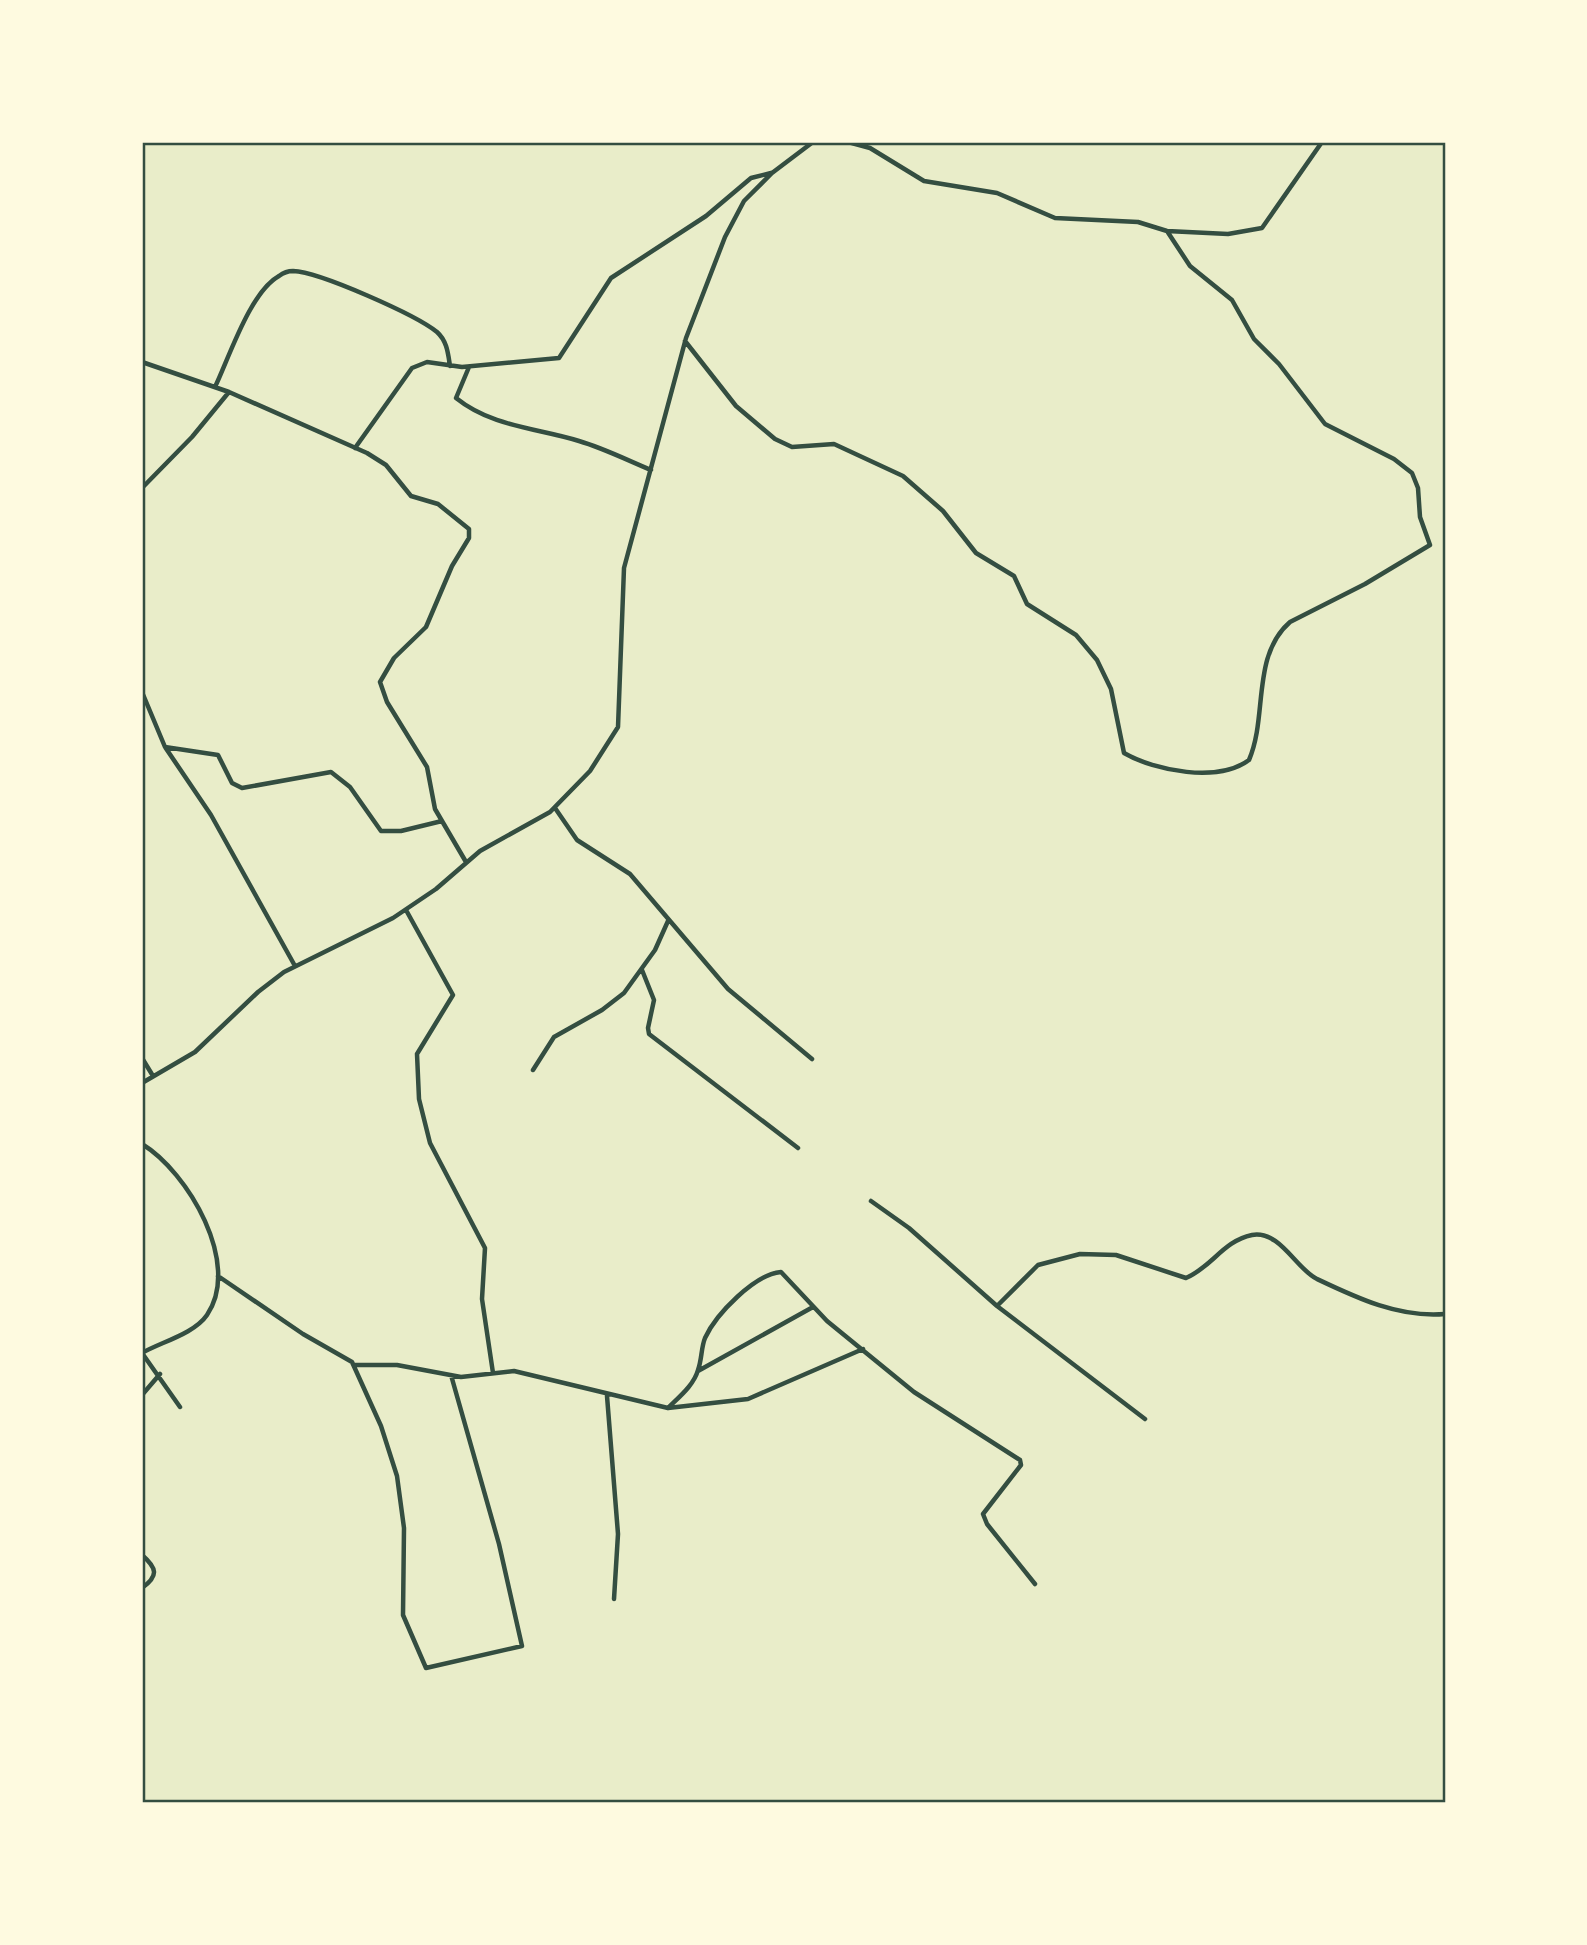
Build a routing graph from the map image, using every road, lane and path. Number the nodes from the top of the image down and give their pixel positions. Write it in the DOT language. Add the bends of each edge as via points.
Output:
graph roads {
  1 [pos="813,142"];
  2 [pos="848,142"];
  3 [pos="1322,142"];
  4 [pos="772,173"];
  5 [pos="1167,231"];
  6 [pos="685,341"];
  7 [pos="142,362"];
  8 [pos="450,366"];
  9 [pos="469,367"];
  10 [pos="215,387"];
  11 [pos="229,392"];
  12 [pos="355,448"];
  13 [pos="650,470"];
  14 [pos="142,488"];
  15 [pos="142,692"];
  16 [pos="165,747"];
  17 [pos="555,808"];
  18 [pos="442,821"];
  19 [pos="466,862"];
  20 [pos="406,910"];
  21 [pos="668,921"];
  22 [pos="295,966"];
  23 [pos="642,970"];
  24 [pos="142,1058"];
  25 [pos="812,1059"];
  26 [pos="533,1070"];
  27 [pos="153,1076"];
  28 [pos="142,1083"];
  29 [pos="142,1144"];
  30 [pos="798,1148"];
  31 [pos="871,1202"];
  32 [pos="218,1276"];
  33 [pos="997,1306"];
  34 [pos="813,1307"];
  35 [pos="1445,1314"];
  36 [pos="863,1349"];
  37 [pos="142,1353"];
  38 [pos="354,1365"];
  39 [pos="698,1371"];
  40 [pos="493,1373"];
  41 [pos="160,1374"];
  42 [pos="451,1375"];
  43 [pos="142,1395"];
  44 [pos="607,1395"];
  45 [pos="180,1407"];
  46 [pos="668,1408"];
  47 [pos="1145,1419"];
  48 [pos="142,1555"];
  49 [pos="1035,1584"];
  50 [pos="142,1588"];
  51 [pos="614,1599"];
  1 -- 4 [label="street"];
  2 -- 5 [label="street" via="870,148 929,183 997,194 1048,216 1138,222"];
  3 -- 5 [label="street" via="1260,230 1228,234"];
  4 -- 6 [label="street" via="734,218"];
  4 -- 9 [label="street" via="751,177 706,216 611,278 559,358"];
  5 -- 6 [label="street" via="1190,266 1233,300 1253,338 1325,424 1412,473 1430,544 1281,631 1266,663 1254,745 1249,760 1240,765 1176,771 1124,753 1111,689 1097,660 1076,635 1027,604 1014,576 976,553 943,512 903,477 834,444 792,447 775,439 736,406"];
  6 -- 13 [label="street"];
  7 -- 10 [label="street"];
  8 -- 9 [label="street"];
  8 -- 10 [label="street" via="446,343 422,323 346,288 290,270 275,277 263,291"];
  8 -- 12 [label="street" via="427,362 412,368"];
  9 -- 13 [label="street" via="456,398 479,413 506,425 583,442"];
  10 -- 11 [label="street"];
  11 -- 12 [label="street"];
  11 -- 14 [label="street"];
  12 -- 18 [label="street" via="386,465 413,497 446,509 469,531 426,627 394,658 380,682 387,702 427,767"];
  13 -- 17 [label="street" via="624,568 618,727 590,771"];
  15 -- 16 [label="street"];
  16 -- 18 [label="street" via="218,755 232,783 242,788 323,772 337,774 381,831"];
  16 -- 22 [label="street" via="211,815"];
  17 -- 19 [label="street"];
  17 -- 21 [label="street" via="573,836 624,869"];
  18 -- 19 [label="street"];
  19 -- 20 [label="street"];
  20 -- 22 [label="street"];
  20 -- 40 [label="street" via="453,995 416,1054 419,1099 430,1143 486,1252 482,1299"];
  21 -- 23 [label="street"];
  21 -- 25 [label="street" via="728,989"];
  22 -- 27 [label="street" via="258,992 195,1052"];
  23 -- 26 [label="street" via="615,1000 554,1037"];
  23 -- 30 [label="street" via="654,1000 649,1034"];
  24 -- 27 [label="street"];
  27 -- 28 [label="street"];
  29 -- 32 [label="street" via="171,1167 190,1193 208,1232"];
  31 -- 33 [label="street" via="909,1228"];
  32 -- 37 [label="street" via="214,1300 202,1321"];
  32 -- 38 [label="street"];
  33 -- 35 [label="street" via="1030,1270 1045,1262 1102,1253 1185,1278 1231,1242 1254,1234 1269,1238 1315,1278 1359,1299 1399,1311"];
  33 -- 47 [label="street"];
  34 -- 36 [label="street"];
  34 -- 39 [label="street"];
  34 -- 39 [label="street" via="786,1275 769,1275 725,1308 712,1324"];
  36 -- 46 [label="street" via="748,1399"];
  36 -- 49 [label="street" via="928,1402 1020,1460 1021,1465 983,1514"];
  37 -- 41 [label="street"];
  38 -- 42 [label="street" via="404,1366"];
  38 -- 42 [label="street" via="397,1476 404,1528 404,1615 426,1668 522,1646 499,1544"];
  39 -- 46 [label="street"];
  40 -- 42 [label="street"];
  40 -- 44 [label="street" via="523,1372"];
  41 -- 43 [label="street"];
  41 -- 45 [label="street"];
  44 -- 46 [label="street"];
  44 -- 51 [label="street" via="618,1534"];
  48 -- 50 [label="street" via="156,1572"];
}
